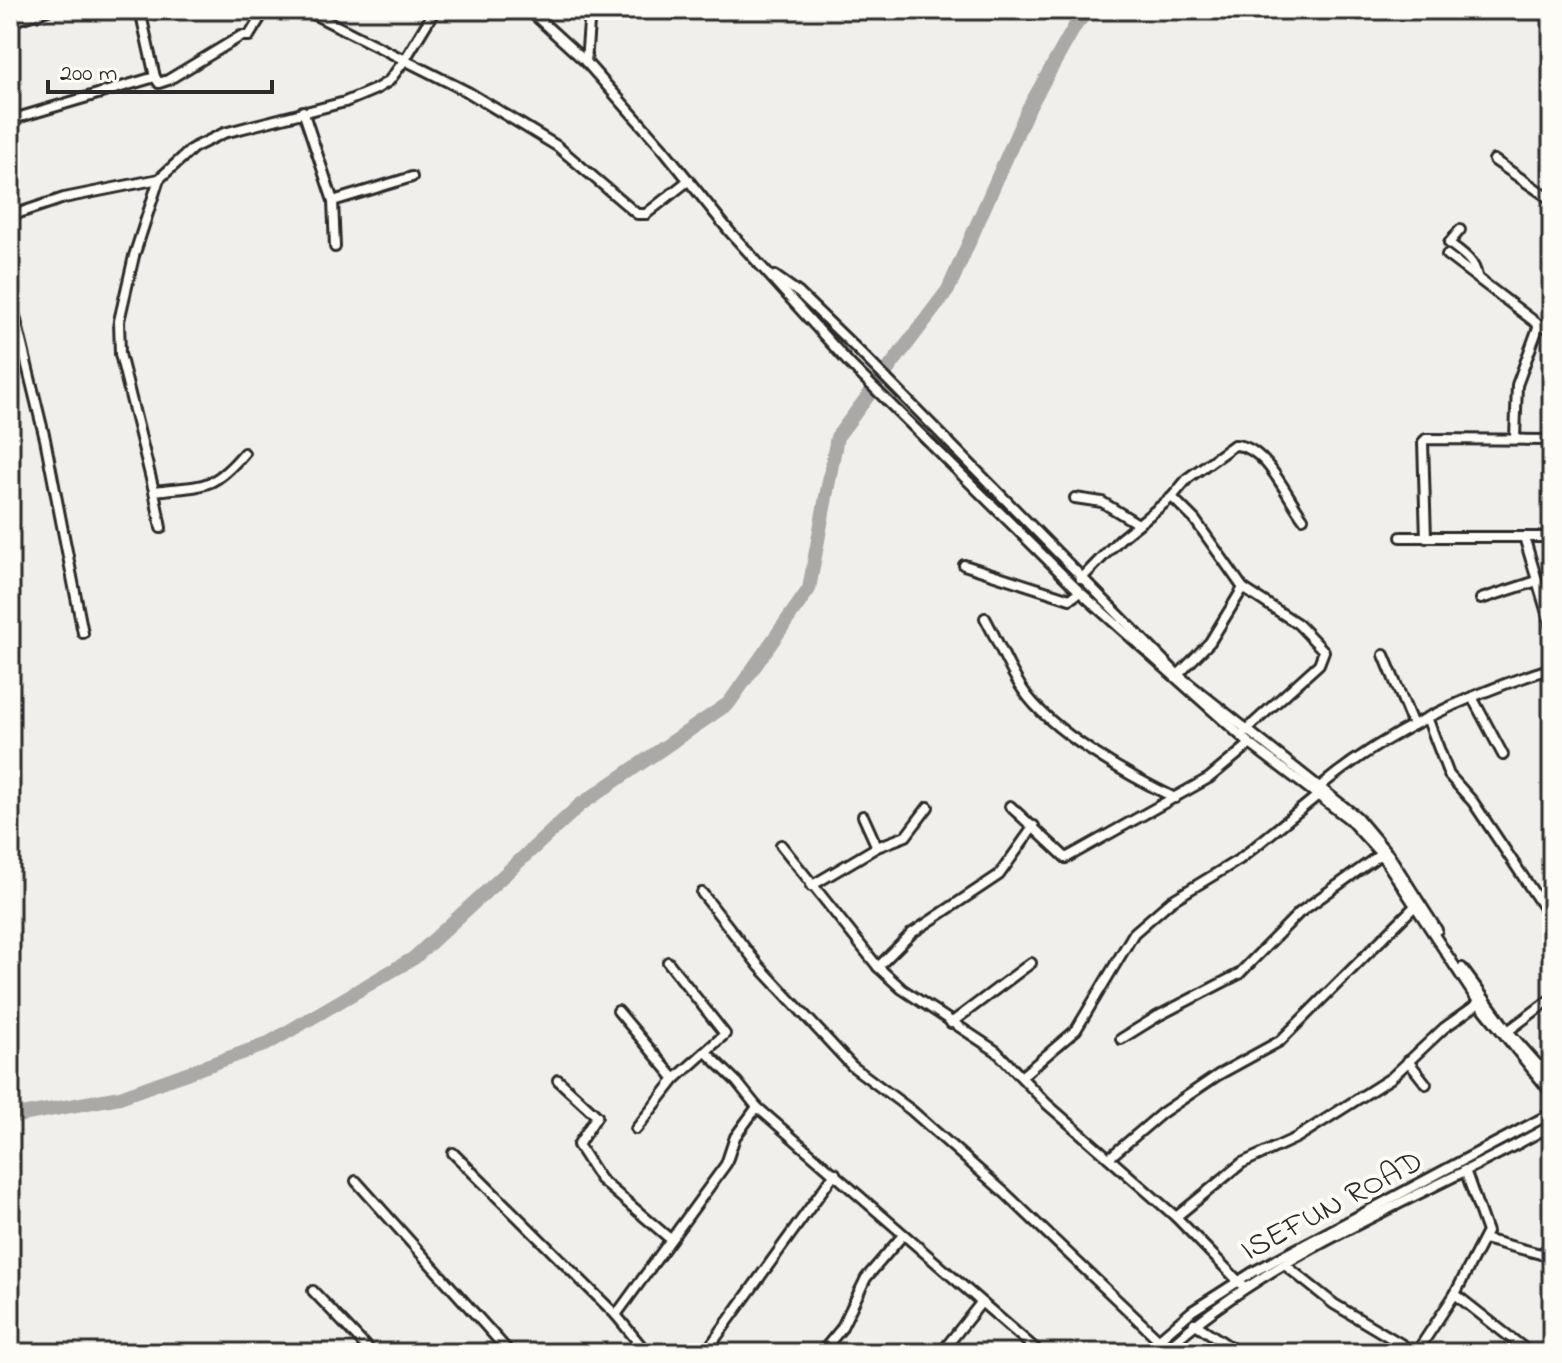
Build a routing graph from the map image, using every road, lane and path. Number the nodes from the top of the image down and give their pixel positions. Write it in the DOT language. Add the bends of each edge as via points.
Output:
graph roads {
  1 [pos="48,10"];
  2 [pos="140,10"];
  3 [pos="265,10"];
  4 [pos="305,10"];
  5 [pos="435,10"];
  6 [pos="529,10"];
  7 [pos="590,10"];
  8 [pos="10,22"];
  9 [pos="404,61"];
  10 [pos="586,62"];
  11 [pos="155,77"];
  12 [pos="303,111"];
  13 [pos="10,120"];
  14 [pos="1494,160"];
  15 [pos="412,177"];
  16 [pos="159,179"];
  17 [pos="689,180"];
  18 [pos="1552,200"];
  19 [pos="333,201"];
  20 [pos="10,216"];
  21 [pos="1460,230"];
  22 [pos="335,247"];
  23 [pos="1447,255"];
  24 [pos="768,271"];
  25 [pos="1477,277"];
  26 [pos="10,296"];
  27 [pos="1539,325"];
  28 [pos="1552,329"];
  29 [pos="1515,438"];
  30 [pos="1552,440"];
  31 [pos="244,453"];
  32 [pos="154,491"];
  33 [pos="1172,497"];
  34 [pos="1075,498"];
  35 [pos="1303,518"];
  36 [pos="1138,524"];
  37 [pos="161,528"];
  38 [pos="1401,537"];
  39 [pos="1552,537"];
  40 [pos="1426,538"];
  41 [pos="1525,540"];
  42 [pos="964,565"];
  43 [pos="1081,579"];
  44 [pos="1537,581"];
  45 [pos="1243,588"];
  46 [pos="1080,592"];
  47 [pos="1481,599"];
  48 [pos="985,618"];
  49 [pos="1552,630"];
  50 [pos="83,633"];
  51 [pos="1384,655"];
  52 [pos="1552,668"];
  53 [pos="1178,675"];
  54 [pos="1472,697"];
  55 [pos="1428,720"];
  56 [pos="1413,725"];
  57 [pos="1245,731"];
  58 [pos="1250,744"];
  59 [pos="1503,755"];
  60 [pos="1317,792"];
  61 [pos="1175,798"];
  62 [pos="1010,806"];
  63 [pos="928,807"];
  64 [pos="863,816"];
  65 [pos="1034,826"];
  66 [pos="781,845"];
  67 [pos="877,847"];
  68 [pos="1381,854"];
  69 [pos="811,886"];
  70 [pos="702,893"];
  71 [pos="1415,906"];
  72 [pos="1552,920"];
  73 [pos="668,962"];
  74 [pos="1031,963"];
  75 [pos="878,967"];
  76 [pos="1552,998"];
  77 [pos="1479,1003"];
  78 [pos="618,1011"];
  79 [pos="951,1023"];
  80 [pos="1508,1031"];
  81 [pos="1121,1039"];
  82 [pos="706,1052"];
  83 [pos="1408,1061"];
  84 [pos="1552,1061"];
  85 [pos="1537,1067"];
  86 [pos="1022,1076"];
  87 [pos="675,1079"];
  88 [pos="558,1080"];
  89 [pos="1552,1081"];
  90 [pos="1426,1084"];
  91 [pos="1552,1094"];
  92 [pos="757,1107"];
  93 [pos="1552,1113"];
  94 [pos="1552,1125"];
  95 [pos="636,1129"];
  96 [pos="453,1153"];
  97 [pos="1109,1158"];
  98 [pos="1465,1170"];
  99 [pos="835,1173"];
  100 [pos="356,1181"];
  101 [pos="1176,1217"];
  102 [pos="903,1235"];
  103 [pos="669,1238"];
  104 [pos="1484,1239"];
  105 [pos="1552,1245"];
  106 [pos="1541,1254"];
  107 [pos="1552,1257"];
  108 [pos="1285,1265"];
  109 [pos="1242,1284"];
  110 [pos="313,1291"];
  111 [pos="1455,1294"];
  112 [pos="980,1304"];
  113 [pos="616,1315"];
  114 [pos="1194,1323"];
  115 [pos="1158,1339"];
  116 [pos="372,1353"];
  117 [pos="510,1353"];
  118 [pos="647,1353"];
  119 [pos="705,1353"];
  120 [pos="821,1353"];
  121 [pos="941,1353"];
  122 [pos="1040,1353"];
  123 [pos="1143,1353"];
  124 [pos="1162,1353"];
  125 [pos="1239,1353"];
  126 [pos="1530,1353"];
  1 -- 8 [label="street"];
  2 -- 11 [label="street"];
  3 -- 11 [label="street" via="249,36 168,80 159,83"];
  4 -- 9 [label="street"];
  5 -- 9 [label="street"];
  6 -- 10 [label="street"];
  7 -- 10 [label="street"];
  9 -- 12 [label="street" via="376,89"];
  9 -- 17 [label="street" via="557,146 637,214 646,214"];
  10 -- 17 [label="street"];
  11 -- 13 [label="street"];
  12 -- 16 [label="street" via="224,133 193,148"];
  12 -- 19 [label="street"];
  14 -- 18 [label="street"];
  15 -- 19 [label="street"];
  16 -- 20 [label="street" via="64,198"];
  16 -- 32 [label="street" via="119,321 120,354"];
  17 -- 24 [label="street"];
  19 -- 22 [label="street"];
  21 -- 25 [label="street" via="1449,243 1475,266"];
  23 -- 25 [label="street"];
  24 -- 43 [label="street" via="799,293 861,353"];
  24 -- 46 [label="street" via="849,363"];
  25 -- 27 [label="street"];
  26 -- 50 [label="street"];
  27 -- 28 [label="street"];
  27 -- 29 [label="street" via="1517,385"];
  29 -- 30 [label="street"];
  29 -- 40 [label="street" via="1423,442"];
  31 -- 32 [label="street" via="222,479"];
  32 -- 37 [label="street"];
  33 -- 35 [label="street" via="1188,478 1240,445 1263,460"];
  33 -- 36 [label="street"];
  33 -- 45 [label="street"];
  34 -- 36 [label="street" via="1102,502"];
  36 -- 43 [label="street"];
  38 -- 40 [label="street"];
  39 -- 41 [label="street"];
  40 -- 41 [label="street"];
  41 -- 44 [label="street"];
  42 -- 46 [label="street" via="1070,599"];
  43 -- 53 [label="street"];
  44 -- 47 [label="street"];
  44 -- 49 [label="street"];
  45 -- 53 [label="street" via="1210,642"];
  45 -- 57 [label="street" via="1298,624 1324,651 1319,664"];
  46 -- 58 [label="street"];
  48 -- 61 [label="street" via="1024,691 1052,720 1129,776"];
  51 -- 56 [label="street"];
  52 -- 54 [label="street"];
  53 -- 57 [label="street"];
  54 -- 55 [label="street"];
  54 -- 59 [label="street"];
  55 -- 56 [label="street"];
  55 -- 72 [label="street" via="1449,775"];
  56 -- 60 [label="street" via="1346,765"];
  57 -- 60 [label="street"];
  58 -- 60 [label="street"];
  58 -- 61 [label="street"];
  60 -- 68 [label="street"];
  60 -- 80 [label="street" via="1357,817 1389,855"];
  60 -- 86 [label="street" via="1240,859 1171,901 1134,933 1076,1030"];
  61 -- 65 [label="street" via="1066,858"];
  62 -- 65 [label="street"];
  63 -- 67 [label="street" via="906,836"];
  64 -- 67 [label="street"];
  65 -- 75 [label="street" via="999,875 912,933"];
  66 -- 69 [label="street"];
  67 -- 69 [label="street"];
  68 -- 71 [label="street"];
  68 -- 81 [label="street" via="1299,913 1239,974"];
  69 -- 75 [label="street"];
  70 -- 115 [label="street" via="759,966 852,1066 1006,1194"];
  71 -- 77 [label="street"];
  71 -- 97 [label="street" via="1280,1041 1162,1113"];
  73 -- 82 [label="street" via="725,1034"];
  74 -- 79 [label="street"];
  75 -- 79 [label="street"];
  76 -- 80 [label="street"];
  77 -- 83 [label="street"];
  77 -- 91 [label="street"];
  78 -- 87 [label="street"];
  79 -- 86 [label="street" via="996,1051"];
  80 -- 85 [label="street"];
  82 -- 87 [label="street"];
  82 -- 92 [label="street"];
  83 -- 90 [label="street"];
  83 -- 101 [label="street" via="1391,1078 1296,1138 1242,1163"];
  84 -- 85 [label="street"];
  85 -- 89 [label="street"];
  86 -- 97 [label="street"];
  87 -- 95 [label="street"];
  88 -- 103 [label="street" via="597,1116 578,1145 600,1179"];
  92 -- 99 [label="street"];
  92 -- 103 [label="street" via="735,1137 726,1164"];
  93 -- 109 [label="street, ISEFUN ROAD"];
  94 -- 98 [label="street, ISEFUN ROAD"];
  96 -- 113 [label="street"];
  97 -- 101 [label="street"];
  98 -- 104 [label="street" via="1487,1225"];
  98 -- 108 [label="street, ISEFUN ROAD"];
  99 -- 102 [label="street"];
  99 -- 119 [label="street"];
  100 -- 117 [label="street"];
  101 -- 109 [label="street"];
  102 -- 112 [label="street"];
  102 -- 120 [label="street" via="866,1278 841,1329"];
  103 -- 113 [label="street"];
  104 -- 106 [label="street"];
  104 -- 111 [label="street"];
  105 -- 106 [label="street"];
  106 -- 107 [label="street"];
  108 -- 109 [label="street, ISEFUN ROAD"];
  108 -- 111 [label="street" via="1334,1304 1416,1353"];
  109 -- 114 [label="street, ISEFUN ROAD"];
  109 -- 115 [label="street, ISEFUN ROAD"];
  110 -- 116 [label="street"];
  111 -- 126 [label="street"];
  112 -- 121 [label="street"];
  112 -- 122 [label="street"];
  113 -- 118 [label="street"];
  114 -- 124 [label="street, ISEFUN ROAD"];
  114 -- 125 [label="street"];
  115 -- 123 [label="street, ISEFUN ROAD"];
}
